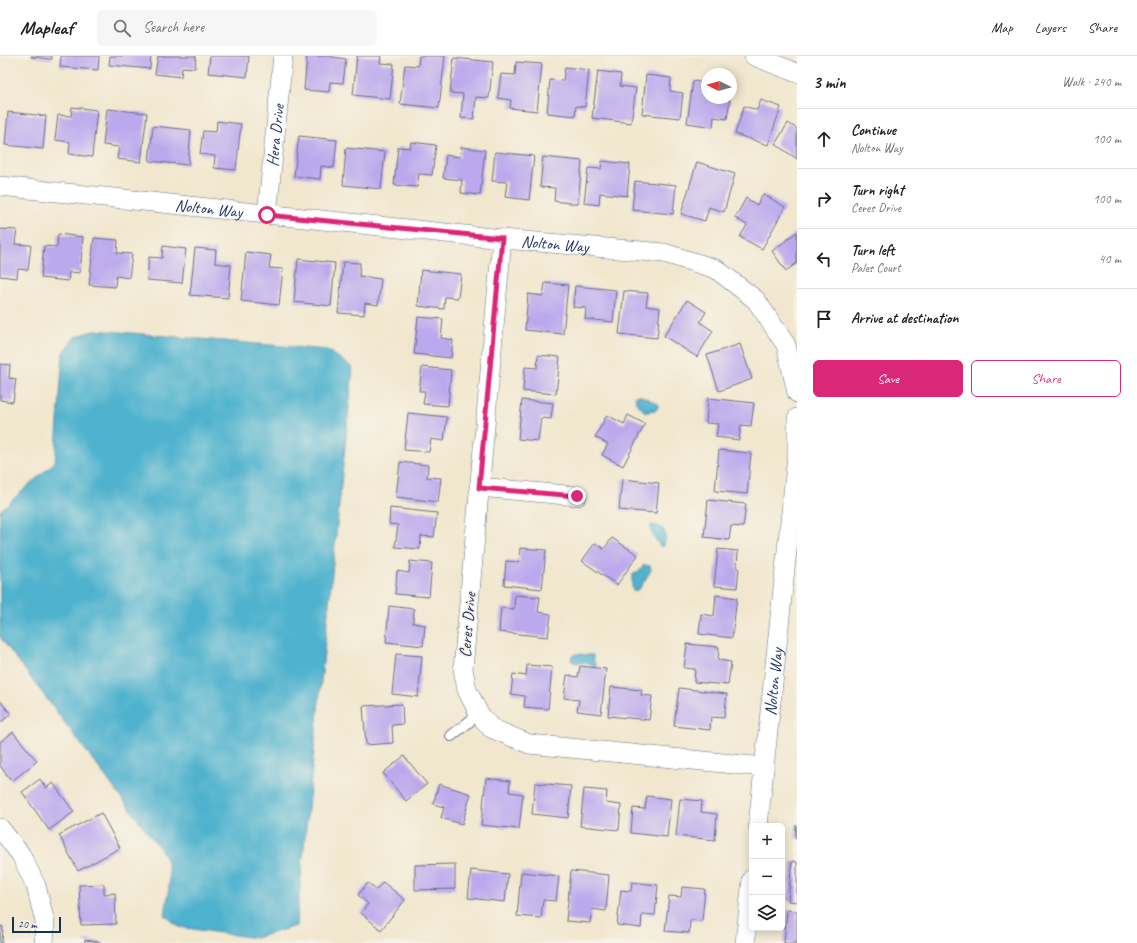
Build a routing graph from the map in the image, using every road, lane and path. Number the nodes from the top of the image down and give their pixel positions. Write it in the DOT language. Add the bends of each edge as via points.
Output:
graph roads {
  1 [pos="283,56"];
  2 [pos="754,56"];
  3 [pos="797,73"];
  4 [pos="0,186"];
  5 [pos="267,215"];
  6 [pos="502,238"];
  7 [pos="797,393"];
  8 [pos="797,418"];
  9 [pos="797,455"];
  10 [pos="479,488"];
  11 [pos="577,496"];
  12 [pos="478,714"];
  13 [pos="452,736"];
  14 [pos="764,767"];
  15 [pos="758,823"];
  16 [pos="0,828"];
  17 [pos="750,895"];
  18 [pos="44,943"];
  19 [pos="745,943"];
  1 -- 5 [label="street, Hera Drive"];
  2 -- 3 [label="street"];
  4 -- 5 [label="street, Nolton Way"];
  5 -- 6 [label="street, Nolton Way"];
  6 -- 7 [label="street, Nolton Way" via="664,253 716,269 756,300 786,345"];
  6 -- 10 [label="street, Ceres Drive"];
  8 -- 9 [label="street, Nolton Way"];
  9 -- 14 [label="street, Nolton Way"];
  10 -- 11 [label="street"];
  10 -- 12 [label="street, Ceres Drive" via="463,669 467,690"];
  12 -- 13 [label="lane"];
  12 -- 14 [label="street, Ceres Drive" via="492,728 529,744"];
  14 -- 15 [label="street, Nolton Way"];
  16 -- 18 [label="street" via="21,856 36,886 45,922"];
  17 -- 19 [label="street"];
}
